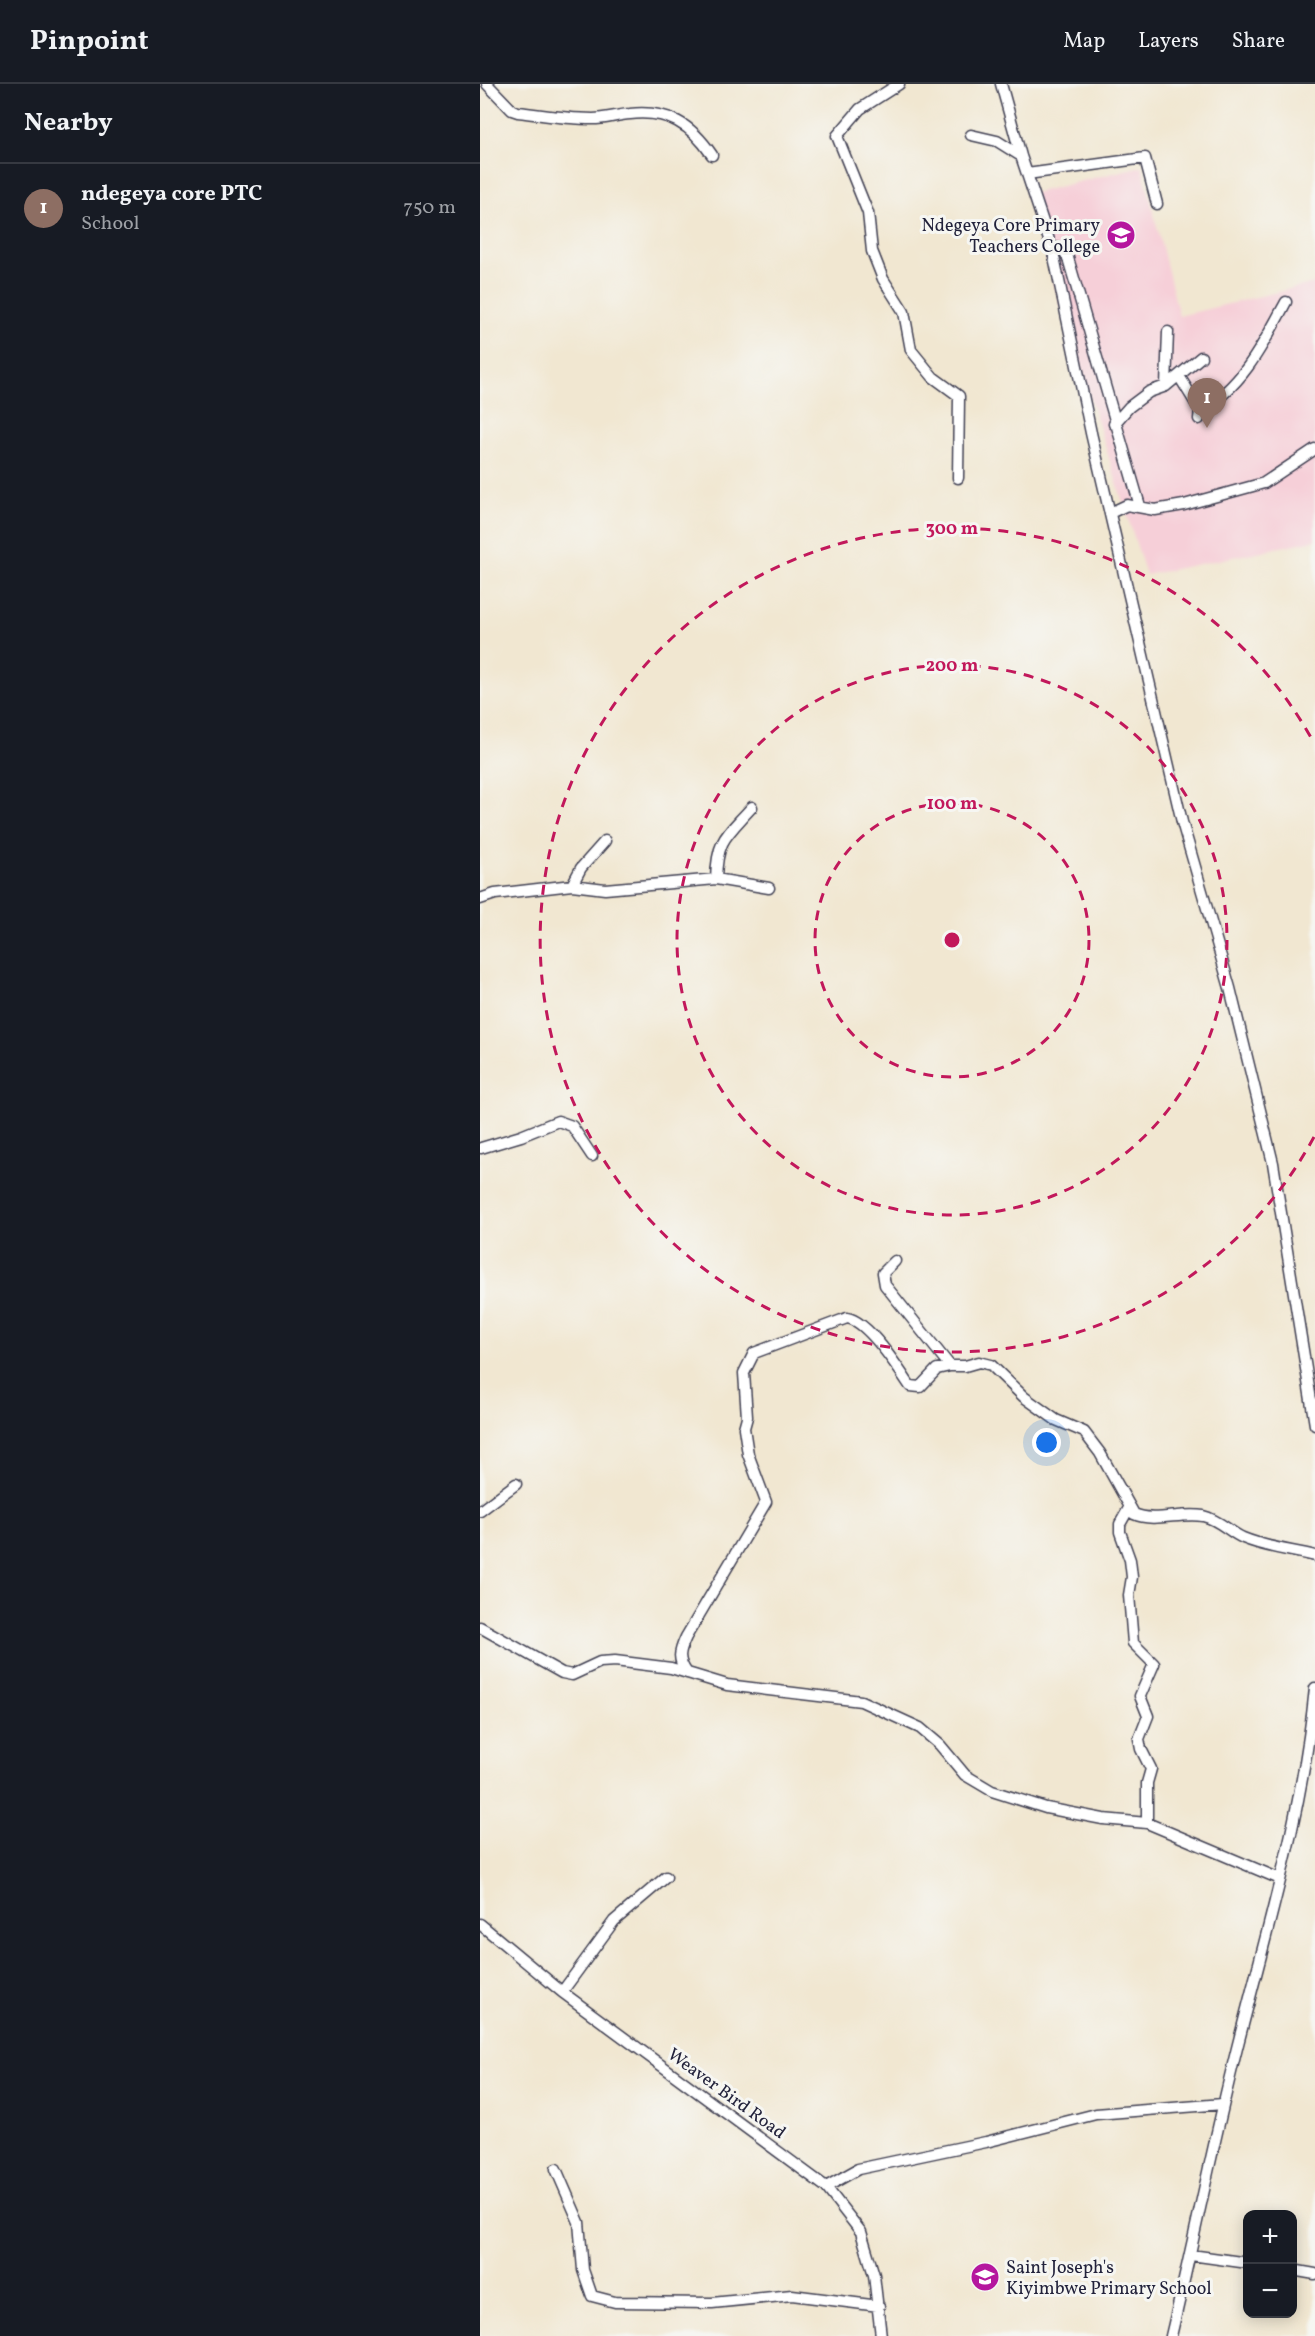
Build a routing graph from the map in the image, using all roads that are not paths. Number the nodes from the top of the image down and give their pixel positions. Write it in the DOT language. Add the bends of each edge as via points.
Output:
graph roads {
  1 [pos="487,84"];
  2 [pos="900,84"];
  3 [pos="1002,84"];
  4 [pos="971,135"];
  5 [pos="712,155"];
  6 [pos="1021,156"];
  7 [pos="1028,174"];
  8 [pos="1157,204"];
  9 [pos="1051,247"];
  10 [pos="1286,302"];
  11 [pos="1168,332"];
  12 [pos="1201,357"];
  13 [pos="1179,376"];
  14 [pos="1166,386"];
  15 [pos="1114,424"];
  16 [pos="1315,449"];
  17 [pos="958,478"];
  18 [pos="1140,506"];
  19 [pos="1110,513"];
  20 [pos="752,807"];
  21 [pos="605,841"];
  22 [pos="716,879"];
  23 [pos="572,885"];
  24 [pos="769,888"];
  25 [pos="480,898"];
  26 [pos="480,1147"];
  27 [pos="592,1156"];
  28 [pos="896,1261"];
  29 [pos="950,1366"];
  30 [pos="1315,1425"];
  31 [pos="516,1484"];
  32 [pos="1129,1508"];
  33 [pos="480,1511"];
  34 [pos="1315,1556"];
  35 [pos="480,1627"];
  36 [pos="687,1673"];
  37 [pos="1315,1688"];
  38 [pos="1310,1766"];
  39 [pos="1147,1823"];
  40 [pos="666,1877"];
  41 [pos="1280,1879"];
  42 [pos="480,1924"];
  43 [pos="562,1992"];
  44 [pos="1223,2104"];
  45 [pos="556,2169"];
  46 [pos="826,2187"];
  47 [pos="1191,2255"];
  48 [pos="1243,2262"];
  49 [pos="1297,2271"];
  50 [pos="1315,2274"];
  51 [pos="879,2306"];
  52 [pos="881,2336"];
  53 [pos="1171,2336"];
  1 -- 5 [label="street" via="518,112 594,119 648,113 664,116 699,135"];
  2 -- 17 [label="street" via="860,109 837,136 868,213 872,251 883,279 904,312 911,350 933,377 959,396"];
  3 -- 6 [label="street"];
  4 -- 6 [label="street" via="997,141"];
  6 -- 7 [label="street"];
  7 -- 8 [label="street" via="1145,159"];
  7 -- 9 [label="street"];
  9 -- 15 [label="street" via="1063,249 1068,258"];
  9 -- 19 [label="street"];
  10 -- 13 [label="street" via="1254,360 1199,415"];
  11 -- 14 [label="street"];
  12 -- 13 [label="street"];
  13 -- 14 [label="street"];
  14 -- 15 [label="street" via="1149,392"];
  15 -- 18 [label="street"];
  16 -- 18 [label="street" via="1264,483 1184,505 1155,510"];
  18 -- 19 [label="street" via="1127,505"];
  19 -- 30 [label="street" via="1182,822 1230,988 1273,1163"];
  20 -- 22 [label="street" via="721,841"];
  21 -- 23 [label="street"];
  22 -- 23 [label="street" via="605,889"];
  22 -- 24 [label="street"];
  23 -- 25 [label="street"];
  26 -- 27 [label="street" via="558,1121 572,1126"];
  28 -- 29 [label="street" via="883,1273 885,1285"];
  29 -- 32 [label="street" via="979,1362 990,1365 1056,1420 1084,1432 1100,1453"];
  29 -- 36 [label="street" via="937,1369 920,1387 910,1386 862,1326 847,1318 754,1353 744,1373 744,1428 748,1454 766,1502 686,1636 678,1654"];
  31 -- 33 [label="street"];
  32 -- 34 [label="street" via="1139,1516 1190,1515 1213,1519 1240,1537"];
  32 -- 39 [label="street" via="1120,1532 1132,1577 1129,1595 1133,1643 1154,1664 1140,1696 1148,1716 1139,1739 1150,1769 1146,1783"];
  35 -- 36 [label="street" via="562,1673 572,1675 600,1662 615,1660"];
  36 -- 39 [label="street" via="774,1693 861,1701 920,1728 965,1775 992,1791 1046,1808"];
  37 -- 38 [label="street"];
  38 -- 41 [label="street"];
  39 -- 41 [label="street"];
  40 -- 43 [label="street" via="614,1921"];
  41 -- 44 [label="street"];
  42 -- 43 [label="street, Weaver Bird Road"];
  43 -- 46 [label="street, Weaver Bird Road"];
  44 -- 46 [label="street" via="1096,2114 858,2169"];
  44 -- 47 [label="street"];
  45 -- 51 [label="street" via="579,2222 583,2270 592,2296 615,2302 712,2303 792,2295"];
  46 -- 51 [label="street, Weaver Bird Road" via="861,2232"];
  47 -- 48 [label="street"];
  47 -- 53 [label="street"];
  49 -- 50 [label="street"];
  51 -- 52 [label="street, Weaver Bird Road"];
}
